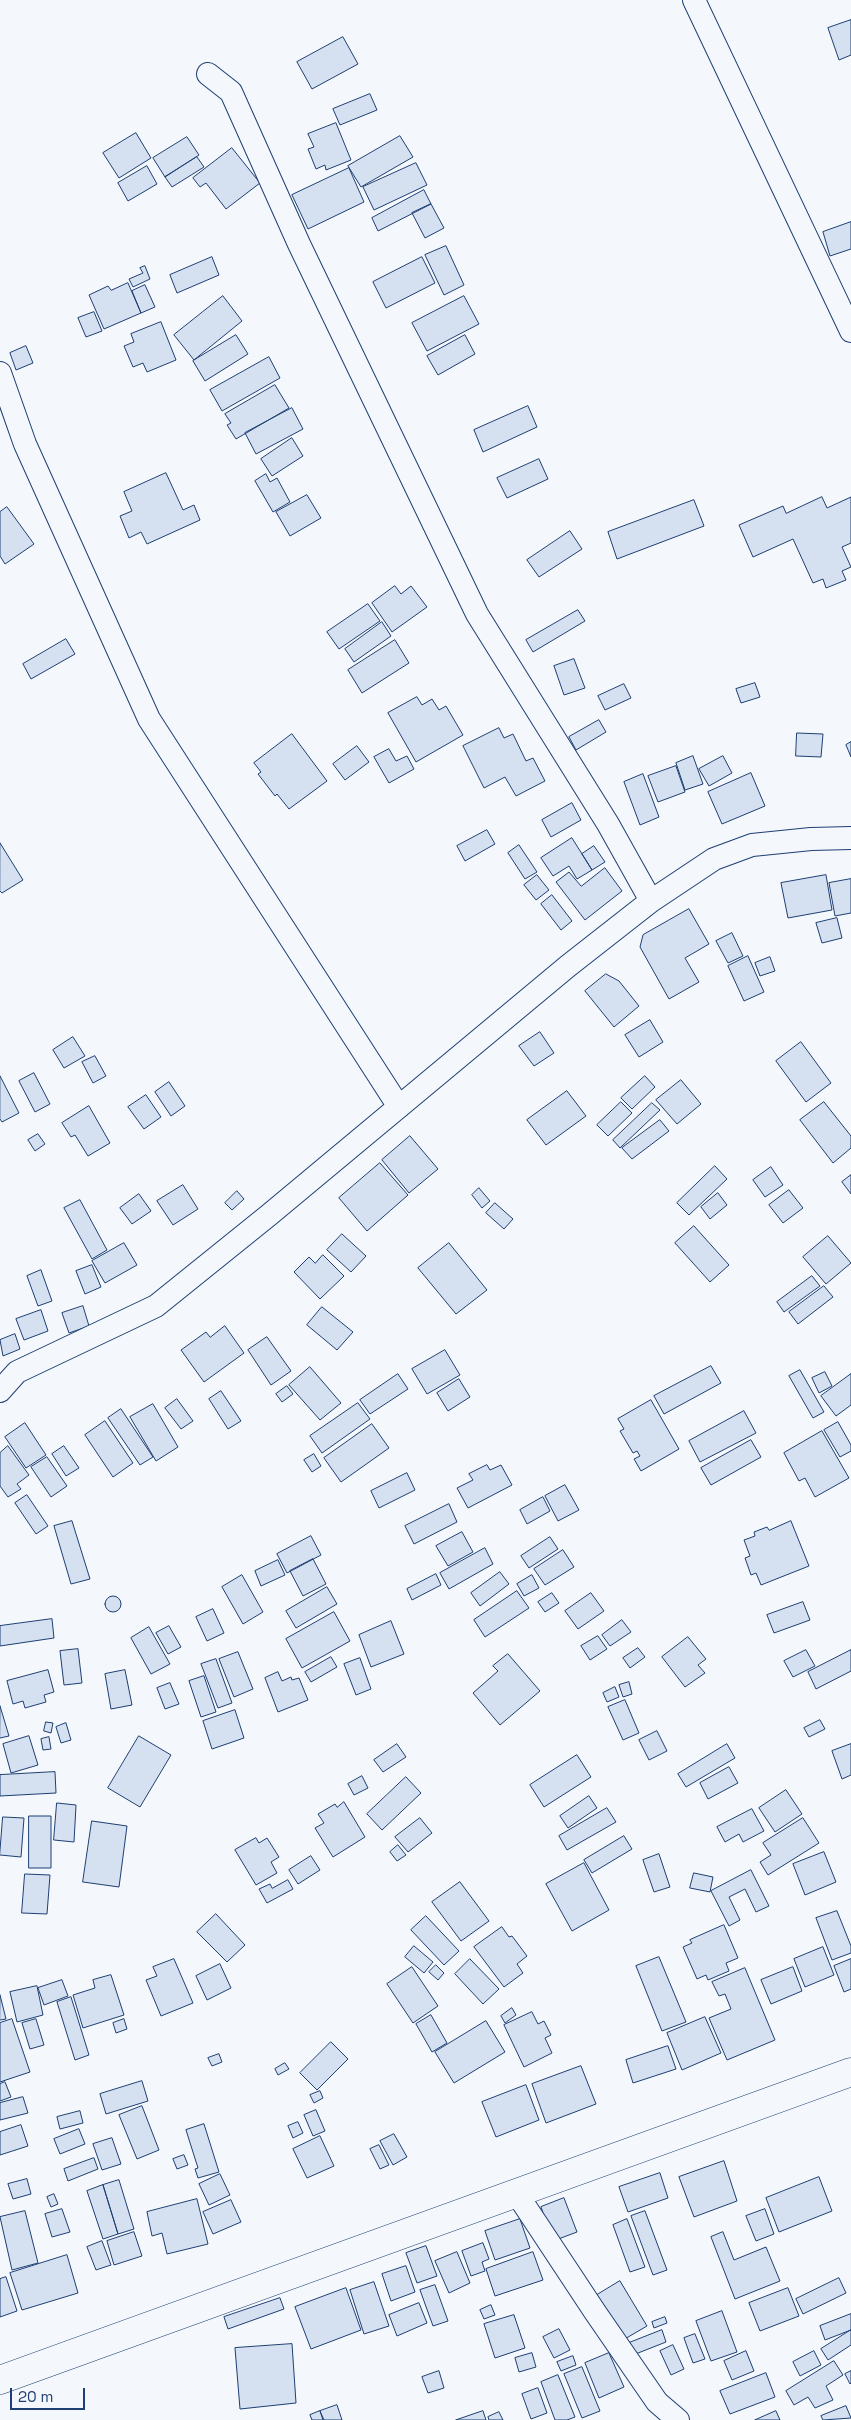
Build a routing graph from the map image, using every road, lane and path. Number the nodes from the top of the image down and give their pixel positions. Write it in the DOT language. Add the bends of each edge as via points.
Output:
graph roads {
  1 [pos="694,0"];
  2 [pos="208,74"];
  3 [pos="851,331"];
  4 [pos="0,373"];
  5 [pos="851,838"];
  6 [pos="651,901"];
  7 [pos="398,1107"];
  8 [pos="0,1391"];
  9 [pos="851,2072"];
  10 [pos="517,2194"];
  11 [pos="0,2380"];
  12 [pos="678,2420"];
  1 -- 3 [label="street"];
  2 -- 6 [label="street" via="231,92 477,614 608,824"];
  4 -- 7 [label="street" via="25,444 149,719"];
  5 -- 6 [label="street" via="752,845 714,859"];
  6 -- 7 [label="street"];
  7 -- 8 [label="street" via="156,1306 17,1372"];
  9 -- 10 [label="main road"];
  10 -- 11 [label="main road"];
  10 -- 12 [label="street" via="657,2402"];
}
